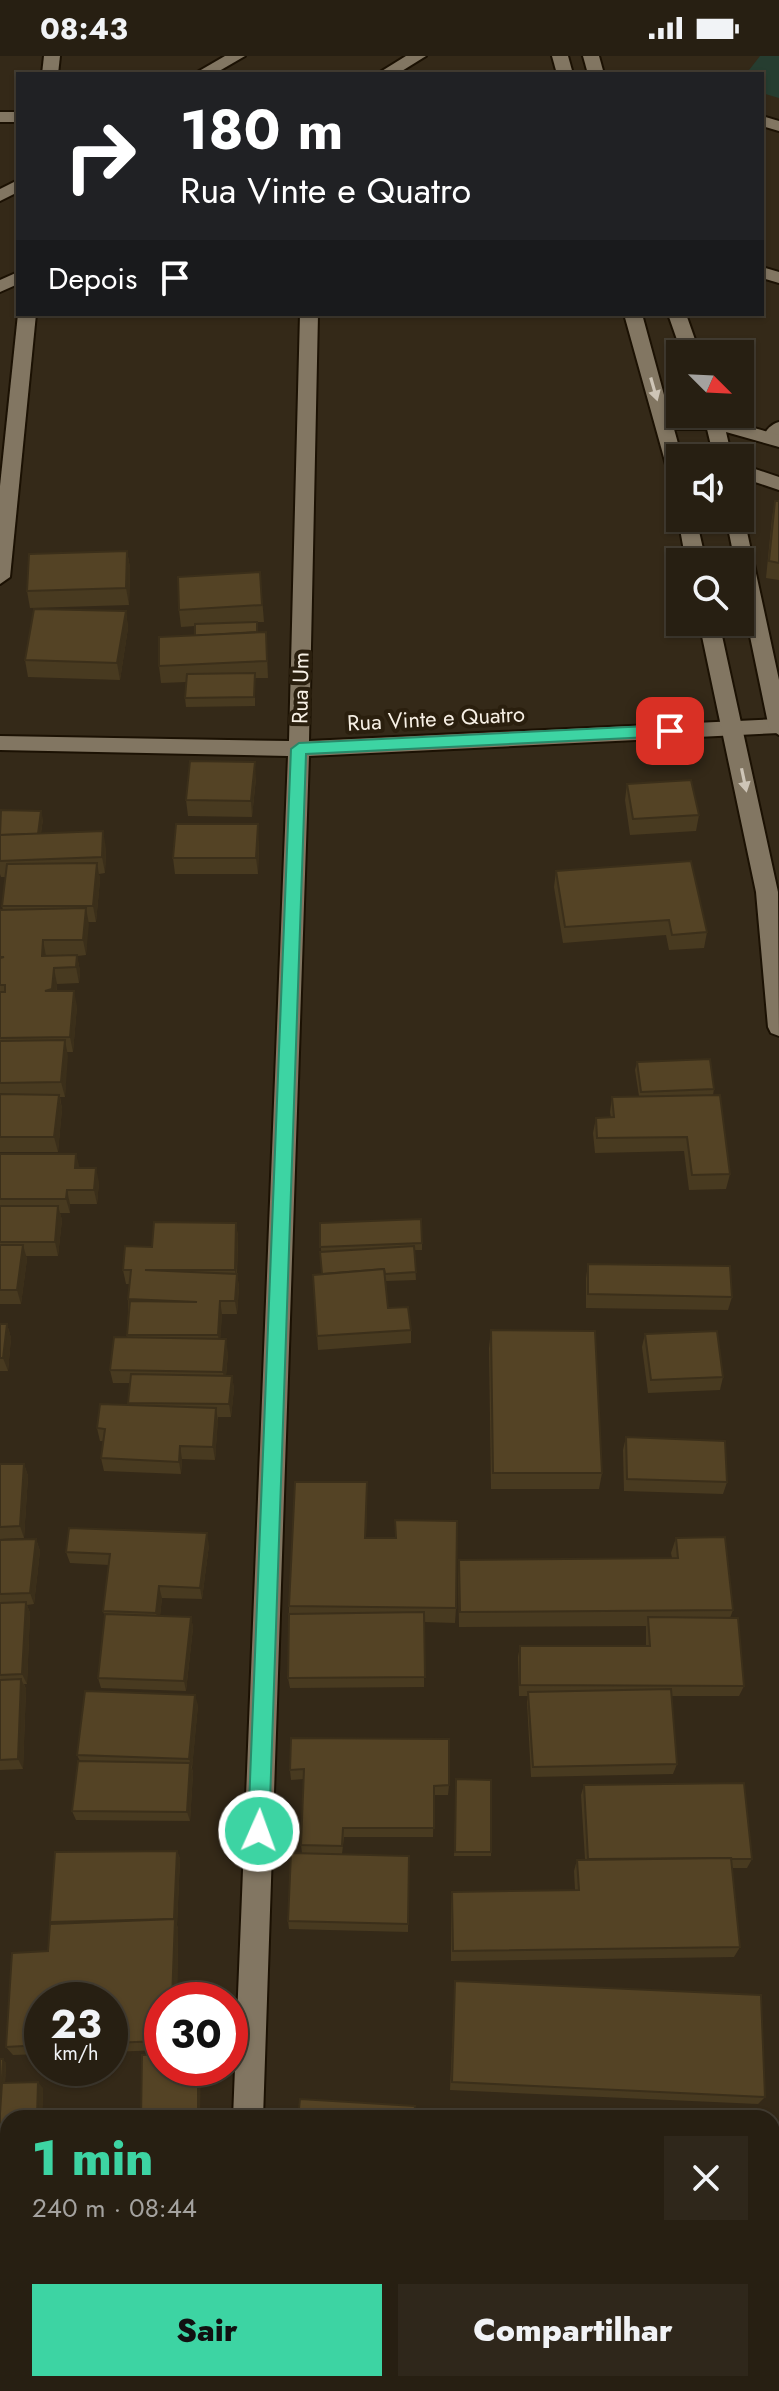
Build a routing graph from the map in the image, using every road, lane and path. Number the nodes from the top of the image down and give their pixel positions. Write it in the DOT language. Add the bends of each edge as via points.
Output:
graph roads {
  1 [pos="237,56"];
  2 [pos="418,56"];
  3 [pos="206,72"];
  4 [pos="389,72"];
  5 [pos="27,316"];
  6 [pos="309,316"];
  7 [pos="634,316"];
  8 [pos="678,316"];
  9 [pos="686,340"];
  10 [pos="663,423"];
  11 [pos="666,423"];
  12 [pos="747,428"];
  13 [pos="777,436"];
  14 [pos="671,444"];
  15 [pos="754,475"];
  16 [pos="779,484"];
  17 [pos="738,532"];
  18 [pos="0,577"];
  19 [pos="712,636"];
  20 [pos="732,727"];
  21 [pos="779,727"];
  22 [pos="0,743"];
  23 [pos="299,749"];
  24 [pos="779,1027"];
  25 [pos="248,2110"];
  1 -- 3 [label="street"];
  2 -- 4 [label="street"];
  5 -- 18 [label="street"];
  6 -- 23 [label="street, Rua Um"];
  7 -- 10 [label="street, one-way"];
  8 -- 9 [label="street"];
  10 -- 11 [label="street"];
  10 -- 14 [label="street"];
  12 -- 13 [label="street"];
  15 -- 16 [label="street"];
  17 -- 21 [label="street"];
  19 -- 20 [label="street"];
  20 -- 21 [label="street, Rua Vinte e Quatro"];
  20 -- 23 [label="street, Rua Vinte e Quatro"];
  20 -- 24 [label="street, one-way" via="767,892"];
  22 -- 23 [label="street, Rua Vinte e Quatro"];
  23 -- 25 [label="street, Rua Um"];
}
